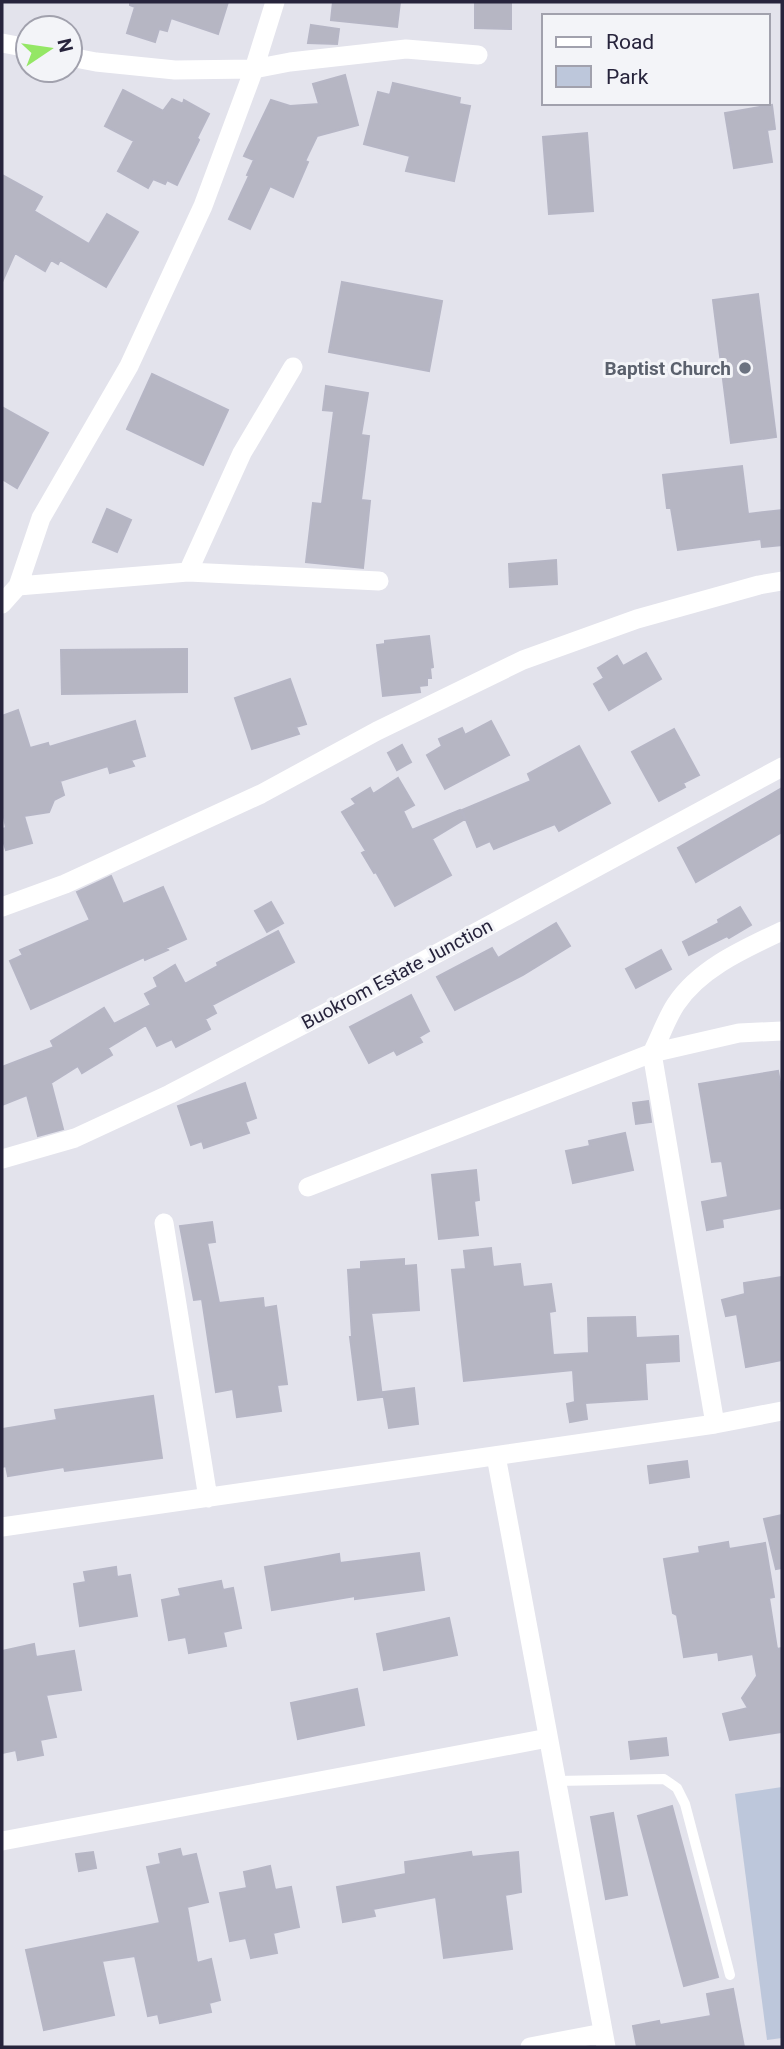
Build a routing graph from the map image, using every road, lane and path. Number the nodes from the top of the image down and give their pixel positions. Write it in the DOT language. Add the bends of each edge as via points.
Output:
graph roads {
  1 [pos="275,2"];
  2 [pos="478,55"];
  3 [pos="84,60"];
  4 [pos="254,69"];
  5 [pos="293,367"];
  6 [pos="188,572"];
  7 [pos="379,581"];
  8 [pos="782,581"];
  9 [pos="18,586"];
  10 [pos="2,604"];
  11 [pos="782,767"];
  12 [pos="2,907"];
  13 [pos="782,931"];
  14 [pos="782,1031"];
  15 [pos="652,1054"];
  16 [pos="2,1159"];
  17 [pos="309,1187"];
  18 [pos="164,1223"];
  19 [pos="782,1410"];
  20 [pos="715,1424"];
  21 [pos="496,1456"];
  22 [pos="208,1498"];
  23 [pos="2,1527"];
  24 [pos="548,1738"];
  25 [pos="556,1781"];
  26 [pos="2,1841"];
  27 [pos="730,1975"];
  28 [pos="604,2040"];
  29 [pos="530,2047"];
  1 -- 4 [label="street"];
  2 -- 4 [label="street" via="406,49"];
  3 -- 4 [label="street" via="175,70"];
  4 -- 9 [label="street" via="203,206 129,366 41,518"];
  5 -- 6 [label="street" via="242,453"];
  6 -- 7 [label="street"];
  6 -- 9 [label="street"];
  8 -- 12 [label="street" via="637,619 523,660 261,794 65,884"];
  9 -- 10 [label="street"];
  11 -- 16 [label="street, Buokrom Estate Junction" via="170,1094 75,1138"];
  13 -- 15 [label="street" via="705,974 676,1004"];
  14 -- 15 [label="street" via="738,1033"];
  15 -- 17 [label="street"];
  15 -- 20 [label="street"];
  18 -- 22 [label="street"];
  19 -- 20 [label="street"];
  20 -- 21 [label="street"];
  21 -- 22 [label="street"];
  21 -- 24 [label="street"];
  22 -- 23 [label="street"];
  24 -- 25 [label="street"];
  24 -- 26 [label="street"];
  25 -- 27 [label="lane" via="664,1780 677,1788"];
  25 -- 28 [label="street"];
  28 -- 29 [label="street"];
}
